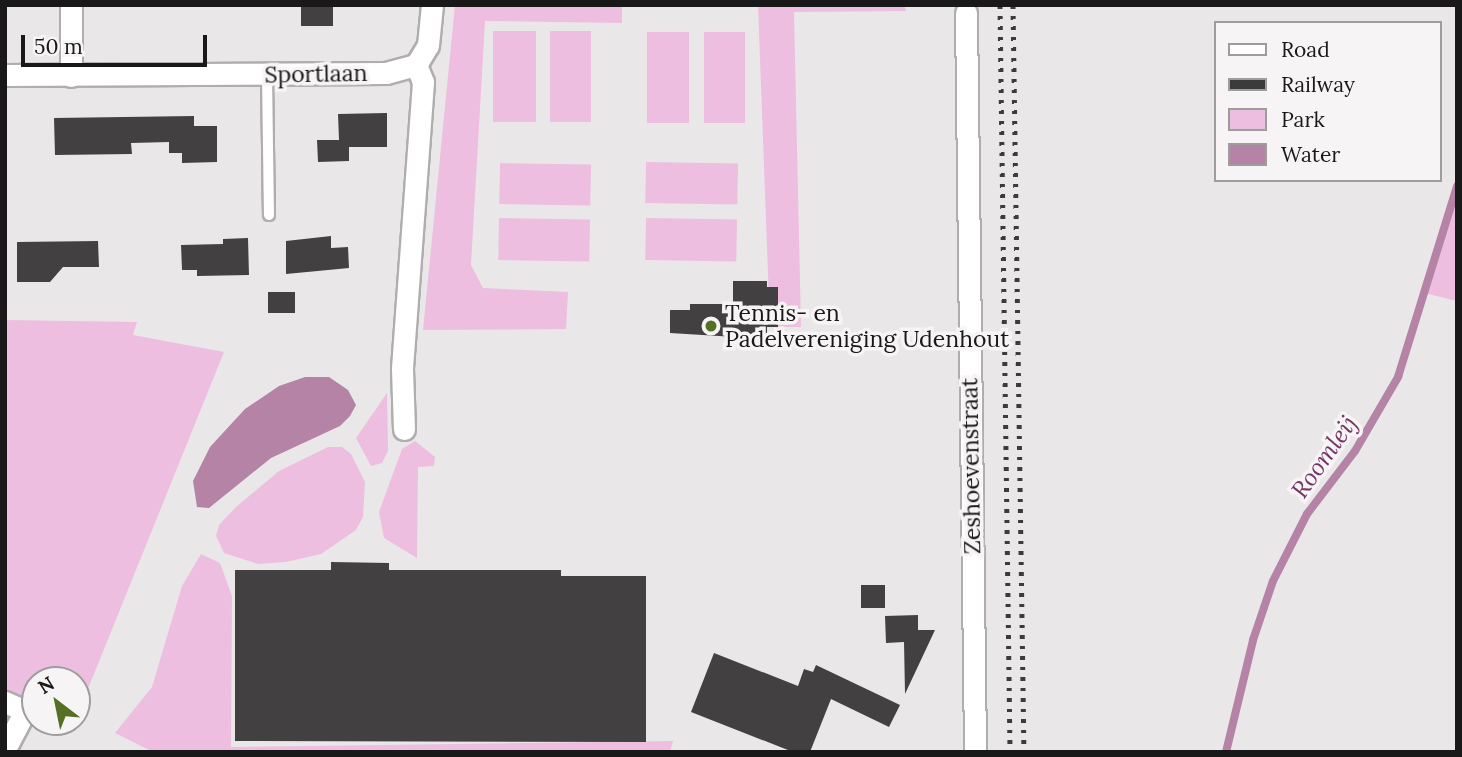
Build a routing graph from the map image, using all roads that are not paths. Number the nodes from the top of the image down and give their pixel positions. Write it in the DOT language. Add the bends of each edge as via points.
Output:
graph roads {
  1 [pos="71,5"];
  2 [pos="432,5"];
  3 [pos="966,13"];
  4 [pos="416,65"];
  5 [pos="5,75"];
  6 [pos="267,75"];
  7 [pos="71,76"];
  8 [pos="269,215"];
  9 [pos="404,429"];
  10 [pos="5,702"];
  11 [pos="5,749"];
  12 [pos="975,752"];
  1 -- 7 [label="street"];
  2 -- 4 [label="street" via="428,45"];
  3 -- 12 [label="street, Zeshoevenstraat"];
  4 -- 6 [label="street, Sportlaan" via="386,73"];
  4 -- 9 [label="street" via="423,82 402,368"];
  5 -- 7 [label="street, Sportlaan"];
  6 -- 7 [label="street, Sportlaan"];
  6 -- 8 [label="lane"];
  10 -- 11 [label="street" via="25,711"];
}
